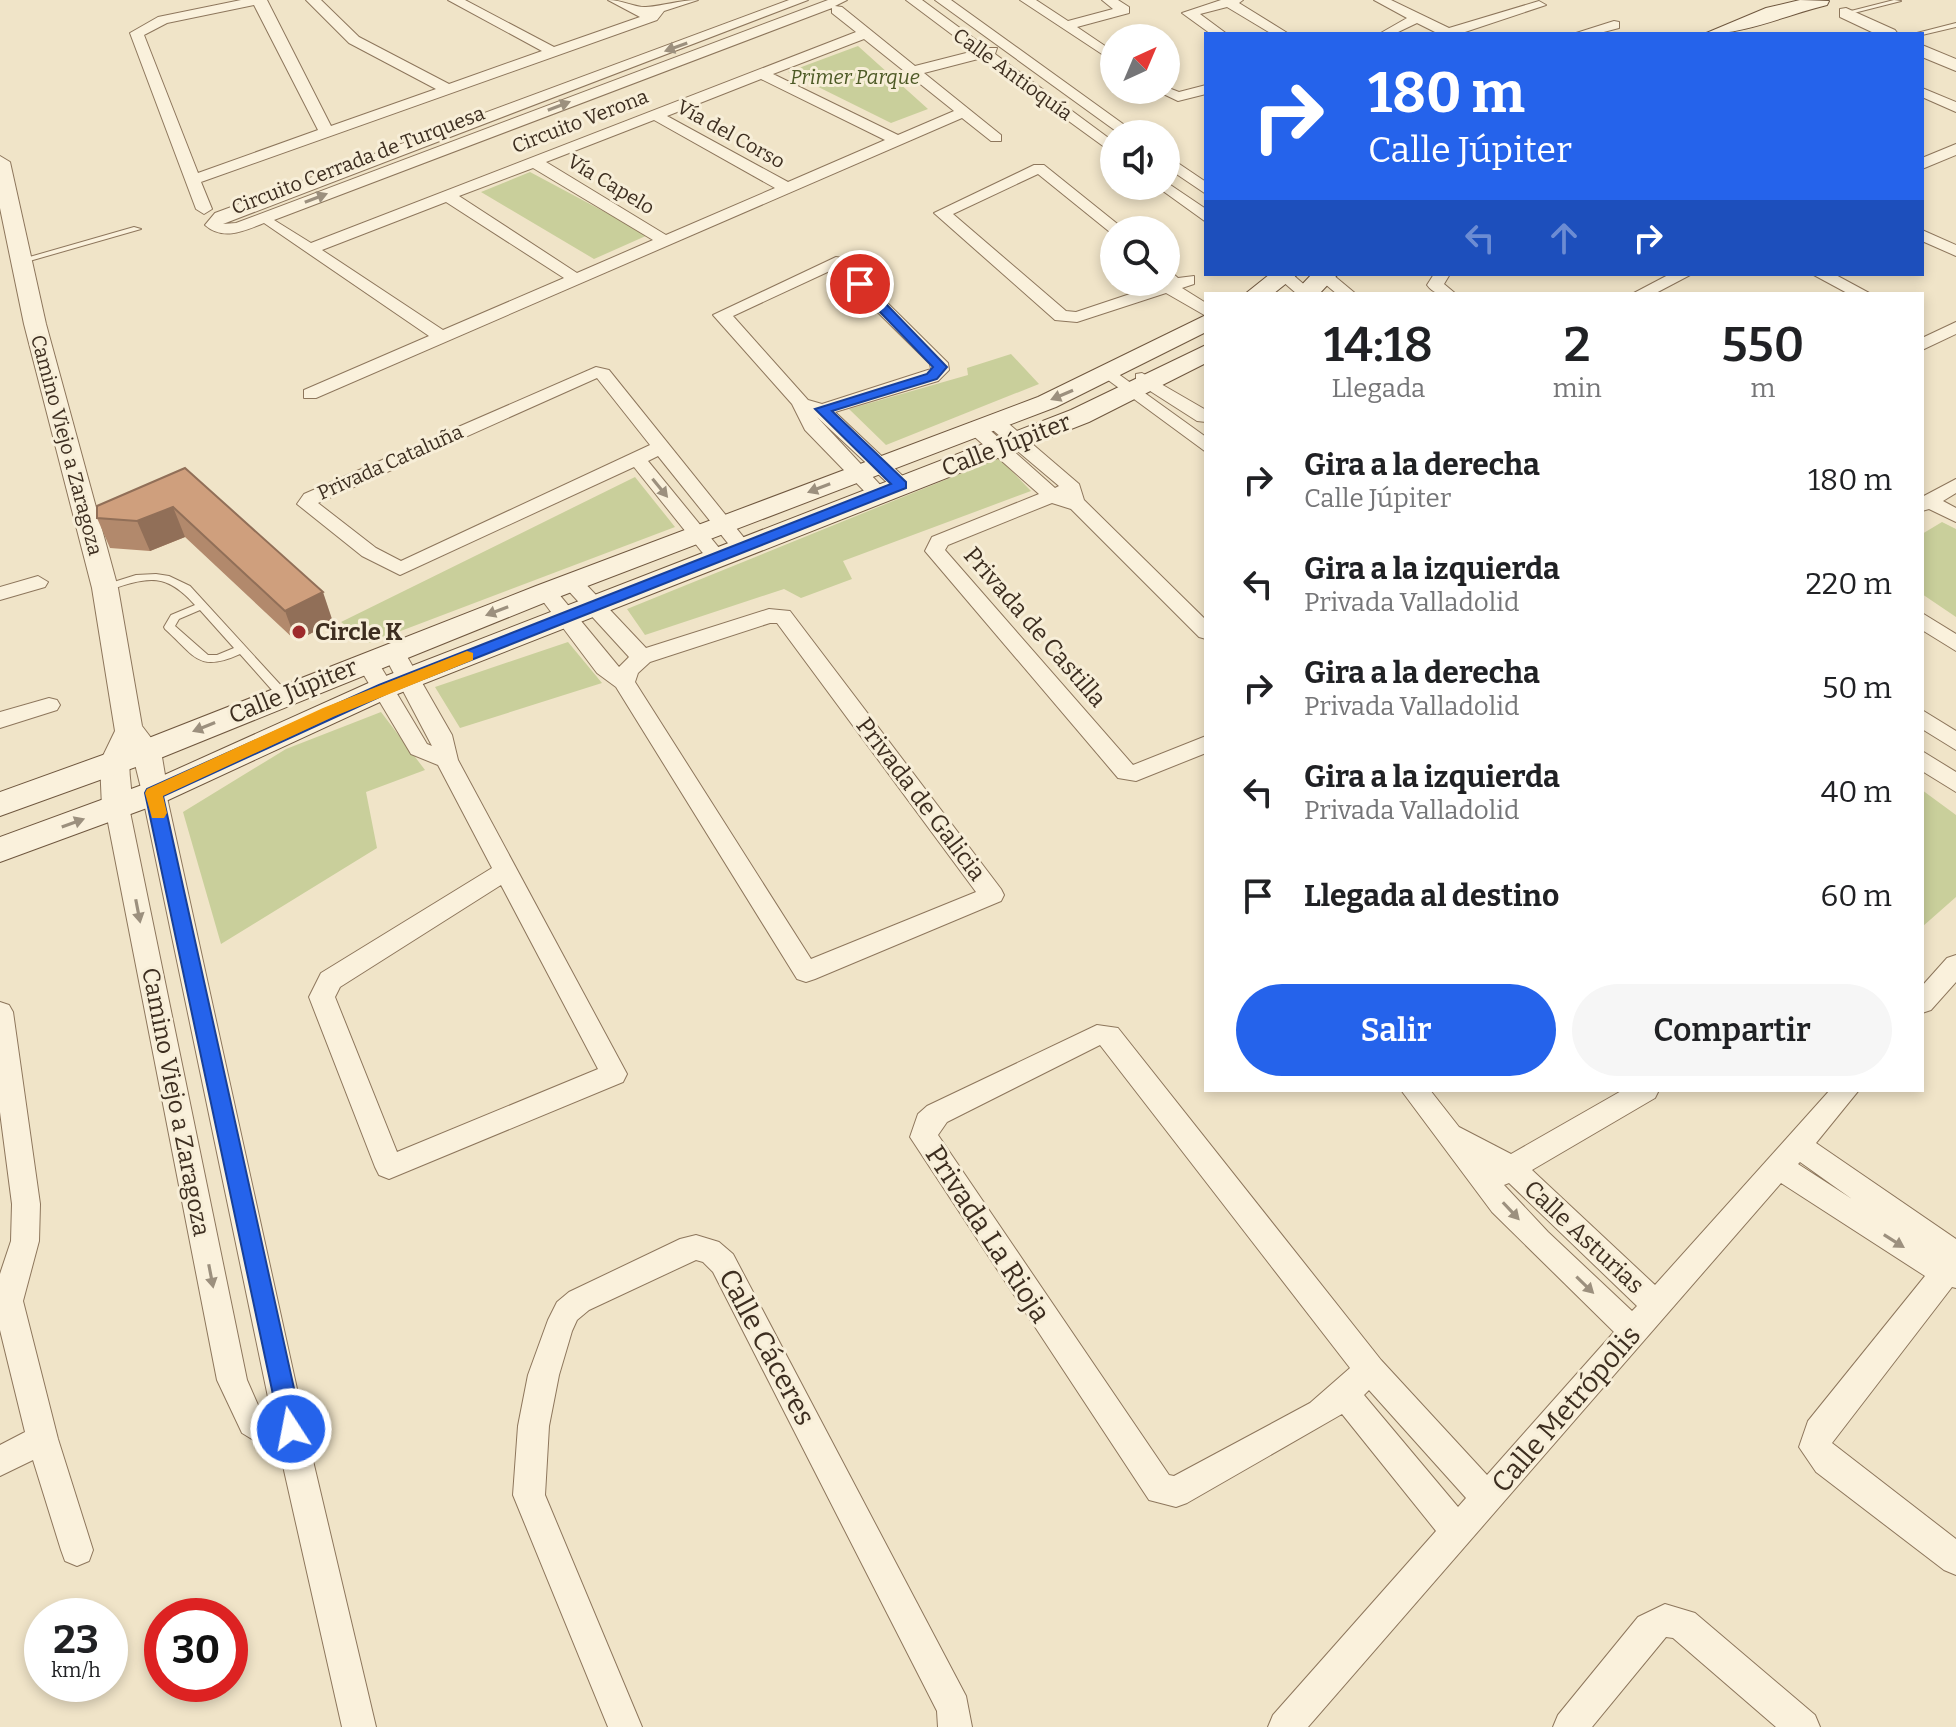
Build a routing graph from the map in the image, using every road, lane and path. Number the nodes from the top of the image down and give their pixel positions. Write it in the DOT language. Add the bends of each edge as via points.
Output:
graph roads {
  1 [pos="259,0"];
  2 [pos="313,0"];
  3 [pos="455,0"];
  4 [pos="615,0"];
  5 [pos="691,0"];
  6 [pos="801,0"];
  7 [pos="913,0"];
  8 [pos="942,0"];
  9 [pos="1027,0"];
  10 [pos="1109,0"];
  11 [pos="1381,0"];
  12 [pos="1532,0"];
  13 [pos="1819,0"];
  14 [pos="1232,1"];
  15 [pos="1898,1"];
  16 [pos="839,5"];
  17 [pos="1846,13"];
  18 [pos="651,14"];
  19 [pos="1415,19"];
  20 [pos="1614,25"];
  21 [pos="1956,25"];
  22 [pos="1067,26"];
  23 [pos="1437,29"];
  24 [pos="1939,30"];
  25 [pos="1217,32"];
  26 [pos="1279,32"];
  27 [pos="1384,32"];
  28 [pos="1420,32"];
  29 [pos="1588,32"];
  30 [pos="1719,32"];
  31 [pos="1764,32"];
  32 [pos="1885,32"];
  33 [pos="713,33"];
  34 [pos="866,33"];
  35 [pos="1924,33"];
  36 [pos="1956,38"];
  37 [pos="730,42"];
  38 [pos="1002,43"];
  39 [pos="1100,48"];
  40 [pos="548,49"];
  41 [pos="978,49"];
  42 [pos="1924,51"];
  43 [pos="1956,66"];
  44 [pos="908,67"];
  45 [pos="762,74"];
  46 [pos="438,89"];
  47 [pos="1204,90"];
  48 [pos="1924,93"];
  49 [pos="1180,96"];
  50 [pos="1092,107"];
  51 [pos="1956,108"];
  52 [pos="964,112"];
  53 [pos="1067,113"];
  54 [pos="655,115"];
  55 [pos="1110,120"];
  56 [pos="326,131"];
  57 [pos="996,138"];
  58 [pos="1100,138"];
  59 [pos="898,141"];
  60 [pos="1956,149"];
  61 [pos="0,162"];
  62 [pos="535,162"];
  63 [pos="1924,163"];
  64 [pos="1180,170"];
  65 [pos="195,179"];
  66 [pos="787,188"];
  67 [pos="1204,188"];
  68 [pos="448,196"];
  69 [pos="1180,198"];
  70 [pos="204,209"];
  71 [pos="1100,216"];
  72 [pos="1204,216"];
  73 [pos="272,224"];
  74 [pos="137,229"];
  75 [pos="1924,236"];
  76 [pos="665,241"];
  77 [pos="310,249"];
  78 [pos="1956,251"];
  79 [pos="23,260"];
  80 [pos="1283,276"];
  81 [pos="1285,276"];
  82 [pos="1323,276"];
  83 [pos="1325,276"];
  84 [pos="1441,276"];
  85 [pos="1680,276"];
  86 [pos="1824,276"];
  87 [pos="576,279"];
  88 [pos="1180,281"];
  89 [pos="1180,285"];
  90 [pos="1204,292"];
  91 [pos="1260,292"];
  92 [pos="1304,292"];
  93 [pos="1308,292"];
  94 [pos="1345,292"];
  95 [pos="1445,292"];
  96 [pos="1644,292"];
  97 [pos="1859,292"];
  98 [pos="1129,296"];
  99 [pos="1204,309"];
  100 [pos="1924,323"];
  101 [pos="1204,324"];
  102 [pos="1950,330"];
  103 [pos="443,338"];
  104 [pos="1924,344"];
  105 [pos="1204,354"];
  106 [pos="1130,379"];
  107 [pos="310,394"];
  108 [pos="809,408"];
  109 [pos="1204,416"];
  110 [pos="1204,418"];
  111 [pos="1190,431"];
  112 [pos="997,434"];
  113 [pos="1204,444"];
  114 [pos="662,447"];
  115 [pos="636,458"];
  116 [pos="879,479"];
  117 [pos="1956,485"];
  118 [pos="1067,496"];
  119 [pos="1925,503"];
  120 [pos="1956,516"];
  121 [pos="710,529"];
  122 [pos="730,553"];
  123 [pos="38,582"];
  124 [pos="559,587"];
  125 [pos="105,588"];
  126 [pos="0,594"];
  127 [pos="201,606"];
  128 [pos="581,612"];
  129 [pos="1924,621"];
  130 [pos="1204,630"];
  131 [pos="1956,644"];
  132 [pos="241,649"];
  133 [pos="380,657"];
  134 [pos="642,657"];
  135 [pos="624,682"];
  136 [pos="397,684"];
  137 [pos="283,695"];
  138 [pos="49,705"];
  139 [pos="1924,719"];
  140 [pos="0,720"];
  141 [pos="138,740"];
  142 [pos="1956,742"];
  143 [pos="1204,745"];
  144 [pos="1924,760"];
  145 [pos="114,762"];
  146 [pos="1956,784"];
  147 [pos="154,793"];
  148 [pos="0,804"];
  149 [pos="117,807"];
  150 [pos="0,850"];
  151 [pos="507,870"];
  152 [pos="1956,965"];
  153 [pos="1924,1001"];
  154 [pos="0,1012"];
  155 [pos="1416,1092"];
  156 [pos="1643,1092"];
  157 [pos="1844,1092"];
  158 [pos="1454,1136"];
  159 [pos="1788,1157"];
  160 [pos="1511,1168"];
  161 [pos="1485,1183"];
  162 [pos="1953,1266"];
  163 [pos="4,1288"];
  164 [pos="1657,1306"];
  165 [pos="1634,1332"];
  166 [pos="1370,1370"];
  167 [pos="1345,1394"];
  168 [pos="42,1439"];
  169 [pos="1433,1439"];
  170 [pos="294,1448"];
  171 [pos="0,1461"];
  172 [pos="1401,1465"];
  173 [pos="1487,1498"];
  174 [pos="1457,1531"];
  175 [pos="77,1550"];
  176 [pos="1956,1559"];
  177 [pos="359,1727"];
  178 [pos="625,1727"];
  179 [pos="955,1727"];
  180 [pos="1285,1727"];
  181 [pos="1570,1727"];
  182 [pos="1803,1727"];
  1 -- 56 [label="street"];
  1 -- 65 [label="street" via="138,29"];
  2 -- 46 [label="street" via="354,40"];
  3 -- 40 [label="street"];
  4 -- 18 [label="street"];
  5 -- 18 [label="street"];
  6 -- 33 [label="street, Circuito Cerrada de Turquesa"];
  7 -- 41 [label="street, Calle Antioquía"];
  8 -- 38 [label="street, Calle Antioquía"];
  9 -- 22 [label="street"];
  10 -- 22 [label="street" via="1124,10"];
  11 -- 19 [label="street"];
  12 -- 23 [label="street" via="1539,5 1457,31"];
  13 -- 17 [label="main road"];
  13 -- 30 [label="main road"];
  14 -- 25 [label="street" via="1189,13"];
  14 -- 26 [label="street"];
  15 -- 17 [label="lane"];
  16 -- 34 [label="street"];
  16 -- 37 [label="street, Circuito Cerrada de Turquesa"];
  17 -- 31 [label="main road"];
  17 -- 32 [label="street"];
  18 -- 40 [label="street"];
  19 -- 23 [label="street"];
  19 -- 27 [label="street"];
  20 -- 29 [label="street"];
  21 -- 24 [label="lane"];
  22 -- 39 [label="street"];
  23 -- 28 [label="street"];
  24 -- 35 [label="lane"];
  24 -- 36 [label="lane"];
  33 -- 37 [label="street"];
  33 -- 37 [label="street, Circuito Cerrada de Turquesa, one-way" via="221,216 213,225 224,230 240,227"];
  34 -- 44 [label="street"];
  34 -- 45 [label="street, Circuito Verona"];
  38 -- 41 [label="street"];
  38 -- 50 [label="street, Calle Antioquía"];
  40 -- 46 [label="street"];
  41 -- 44 [label="street"];
  41 -- 53 [label="street, Calle Antioquía"];
  42 -- 43 [label="street"];
  44 -- 52 [label="street"];
  45 -- 54 [label="street, Circuito Verona"];
  45 -- 59 [label="street"];
  46 -- 56 [label="street"];
  47 -- 49 [label="street"];
  48 -- 51 [label="street"];
  50 -- 53 [label="street"];
  50 -- 55 [label="street, Calle Antioquía"];
  52 -- 57 [label="street"];
  52 -- 59 [label="street"];
  53 -- 58 [label="street, Calle Antioquía"];
  54 -- 62 [label="street, Circuito Verona"];
  54 -- 66 [label="street, Vía del Corso"];
  56 -- 65 [label="street"];
  59 -- 66 [label="street"];
  60 -- 63 [label="street"];
  61 -- 79 [label="street, Camino Viejo a Zaragoza"];
  62 -- 68 [label="street, Circuito Verona"];
  62 -- 76 [label="street, Vía Capelo"];
  64 -- 67 [label="street"];
  65 -- 70 [label="street"];
  66 -- 76 [label="street"];
  68 -- 77 [label="street, Circuito Verona"];
  68 -- 87 [label="street"];
  69 -- 72 [label="street"];
  71 -- 98 [label="street" via="1039,168 942,213 1061,316 1077,317"];
  73 -- 77 [label="street"];
  74 -- 79 [label="lane"];
  75 -- 78 [label="street"];
  76 -- 87 [label="street"];
  77 -- 103 [label="street"];
  79 -- 125 [label="street, Camino Viejo a Zaragoza" via="35,324 95,522"];
  80 -- 91 [label="main road"];
  81 -- 92 [label="street"];
  82 -- 93 [label="main road"];
  83 -- 94 [label="street"];
  84 -- 95 [label="street" via="1435,285"];
  85 -- 96 [label="street"];
  86 -- 97 [label="street"];
  87 -- 103 [label="street"];
  88 -- 90 [label="street"];
  89 -- 99 [label="street"];
  100 -- 102 [label="street"];
  101 -- 106 [label="main road, Calle Júpiter"];
  102 -- 104 [label="street"];
  103 -- 107 [label="street"];
  105 -- 106 [label="main road, Calle Júpiter"];
  106 -- 109 [label="street"];
  106 -- 111 [label="street"];
  106 -- 112 [label="main road, Calle Júpiter"];
  108 -- 108 [label="street" via="722,315 836,262 940,367 932,377"];
  108 -- 116 [label="street"];
  110 -- 111 [label="street"];
  111 -- 113 [label="street"];
  112 -- 116 [label="main road, Calle Júpiter"];
  112 -- 118 [label="street"];
  114 -- 115 [label="street, Privada Cataluña"];
  114 -- 115 [label="street, Privada Cataluña" via="596,372 325,491 307,504 400,569"];
  114 -- 121 [label="street, Privada Cataluña"];
  115 -- 121 [label="street, Privada Cataluña, one-way"];
  116 -- 121 [label="main road, Calle Júpiter, one-way"];
  116 -- 122 [label="main road, Calle Júpiter"];
  117 -- 119 [label="street"];
  118 -- 130 [label="street"];
  118 -- 143 [label="street, Privada de Castilla" via="939,541 935,551 1126,772 1136,773"];
  119 -- 120 [label="street"];
  121 -- 122 [label="street, Privada Cataluña"];
  121 -- 124 [label="main road, Calle Júpiter"];
  122 -- 128 [label="main road, Calle Júpiter"];
  123 -- 126 [label="street"];
  124 -- 128 [label="street, Privada de Galicia"];
  124 -- 133 [label="main road, Calle Júpiter, one-way"];
  125 -- 127 [label="lane" via="138,576 173,579"];
  125 -- 141 [label="street, Camino Viejo a Zaragoza"];
  127 -- 132 [label="lane"];
  127 -- 132 [label="lane" via="175,617 169,627 205,659"];
  128 -- 134 [label="street, Privada de Galicia"];
  128 -- 135 [label="street, Privada de Galicia" via="605,668"];
  128 -- 136 [label="main road, Calle Júpiter"];
  129 -- 131 [label="street"];
  132 -- 137 [label="lane"];
  133 -- 136 [label="street"];
  133 -- 137 [label="main road, Calle Júpiter"];
  134 -- 135 [label="street"];
  134 -- 135 [label="street, Privada de Galicia" via="769,616 787,618 992,895 806,972"];
  136 -- 147 [label="main road, Calle Júpiter"];
  136 -- 151 [label="street" via="419,749 447,760"];
  137 -- 141 [label="main road, Calle Júpiter, one-way"];
  138 -- 140 [label="street"];
  139 -- 142 [label="street"];
  141 -- 145 [label="main road, Calle Júpiter"];
  141 -- 147 [label="street, Camino Viejo a Zaragoza"];
  144 -- 146 [label="street"];
  145 -- 148 [label="main road, Calle Júpiter"];
  145 -- 149 [label="street, Camino Viejo a Zaragoza"];
  147 -- 149 [label="main road, Calle Júpiter"];
  147 -- 170 [label="street, Camino Viejo a Zaragoza"];
  150 -- 149 [label="main road, Calle Júpiter, one-way"];
  149 -- 170 [label="street, Camino Viejo a Zaragoza, one-way" via="232,1380 246,1416 262,1435"];
  151 -- 151 [label="street" via="614,1074 389,1167 322,997 323,988"];
  152 -- 153 [label="street"];
  154 -- 163 [label="street" via="26,1204 25,1241"];
  155 -- 158 [label="street, Calle Asturias"];
  156 -- 160 [label="street, Calle Asturias"];
  157 -- 159 [label="street, Calle Metrópolis"];
  158 -- 160 [label="street, Calle Asturias"];
  158 -- 161 [label="street, Calle Asturias"];
  159 -- 162 [label="street"];
  159 -- 164 [label="street, Calle Metrópolis"];
  160 -- 161 [label="street, Calle Asturias"];
  160 -- 164 [label="street, Calle Asturias"];
  161 -- 165 [label="street, Calle Asturias, one-way"];
  162 -- 176 [label="street" via="1819,1431 1815,1447"];
  163 -- 168 [label="street"];
  164 -- 165 [label="street, Calle Metrópolis"];
  165 -- 173 [label="street, Calle Metrópolis"];
  166 -- 167 [label="street, Privada La Rioja"];
  166 -- 167 [label="street, Privada La Rioja" via="1109,1035 1097,1035 928,1122 924,1137 1160,1489 1176,1492 1321,1413"];
  166 -- 169 [label="street, Privada La Rioja"];
  167 -- 172 [label="street"];
  168 -- 171 [label="street"];
  168 -- 175 [label="street"];
  169 -- 172 [label="street"];
  169 -- 173 [label="street, Privada La Rioja"];
  170 -- 177 [label="street, Camino Viejo a Zaragoza"];
  172 -- 174 [label="street"];
  173 -- 174 [label="street, Calle Metrópolis"];
  174 -- 180 [label="street, Calle Metrópolis"];
  178 -- 179 [label="street, Calle Cáceres" via="529,1495 528,1458 537,1405 567,1311 700,1247 723,1263 954,1708"];
  181 -- 182 [label="street" via="1650,1629 1670,1619"];
}
